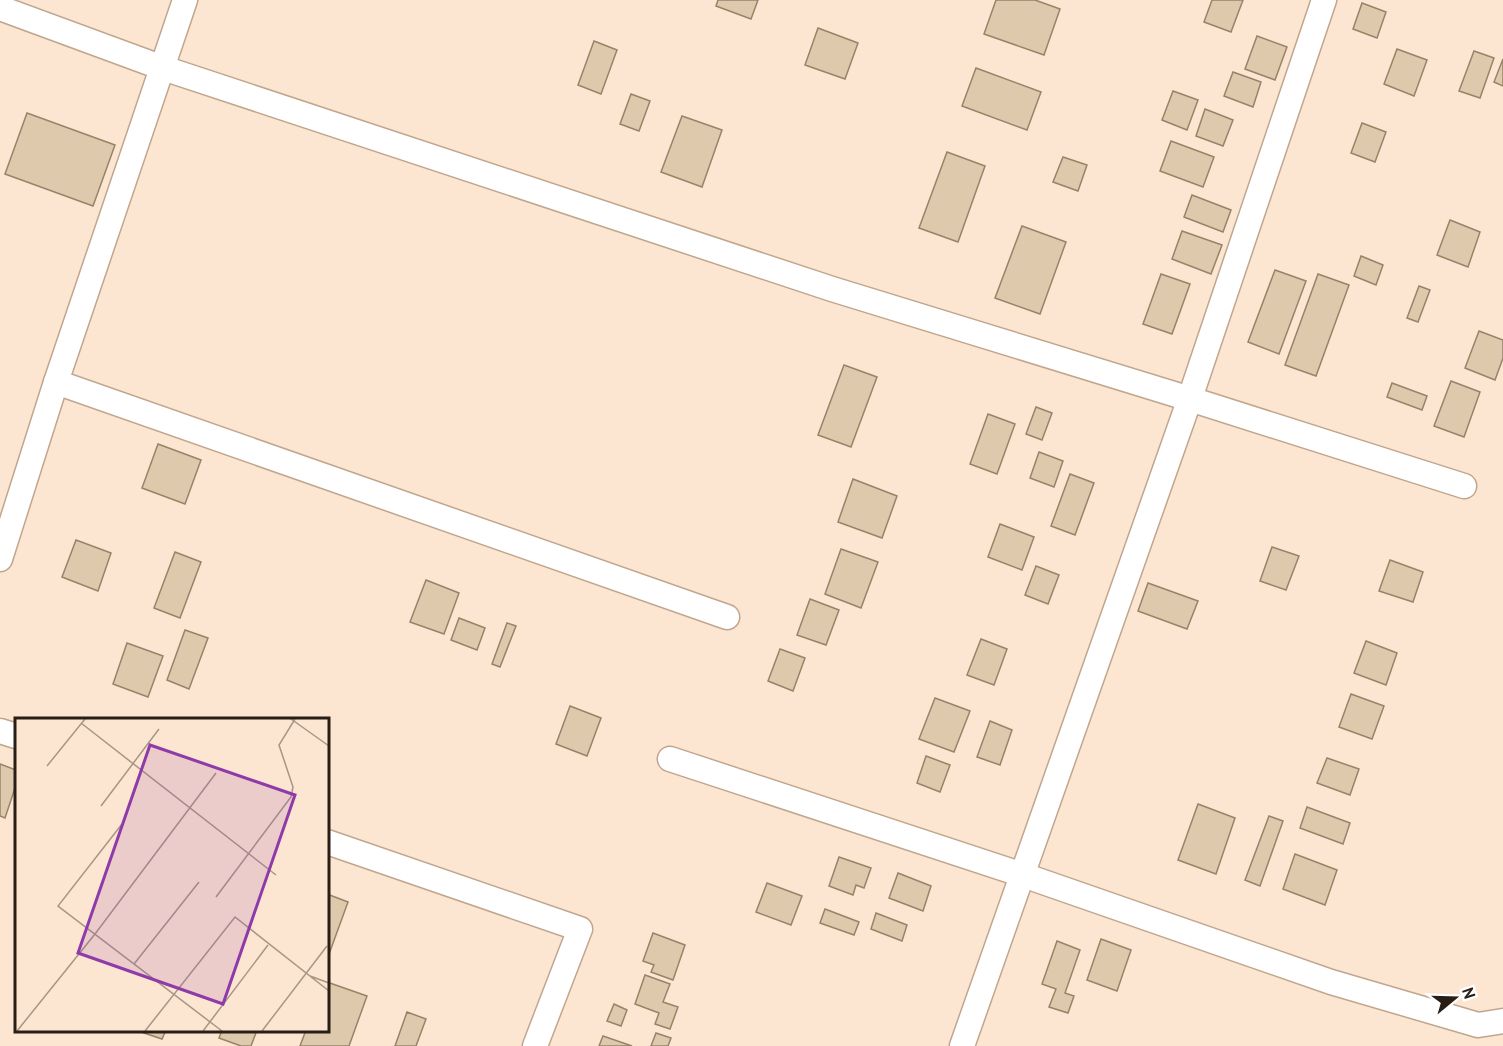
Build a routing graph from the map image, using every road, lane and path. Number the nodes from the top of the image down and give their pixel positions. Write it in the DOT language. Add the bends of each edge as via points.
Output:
graph roads {
  1 [pos="185,0"];
  2 [pos="1324,0"];
  3 [pos="0,8"];
  4 [pos="163,68"];
  5 [pos="56,382"];
  6 [pos="1190,399"];
  7 [pos="1464,486"];
  8 [pos="0,559"];
  9 [pos="727,617"];
  10 [pos="0,731"];
  11 [pos="15,736"];
  12 [pos="670,759"];
  13 [pos="328,842"];
  14 [pos="1023,875"];
  15 [pos="1503,1021"];
  16 [pos="535,1046"];
  17 [pos="962,1046"];
  1 -- 4 [label="street"];
  2 -- 6 [label="street"];
  3 -- 4 [label="street"];
  4 -- 5 [label="street"];
  4 -- 6 [label="street" via="832,289"];
  5 -- 8 [label="street"];
  5 -- 9 [label="street"];
  6 -- 7 [label="street"];
  6 -- 14 [label="street"];
  10 -- 11 [label="street"];
  12 -- 14 [label="street"];
  13 -- 16 [label="street" via="580,928"];
  14 -- 15 [label="street" via="1331,982 1478,1025"];
  14 -- 17 [label="street"];
}
